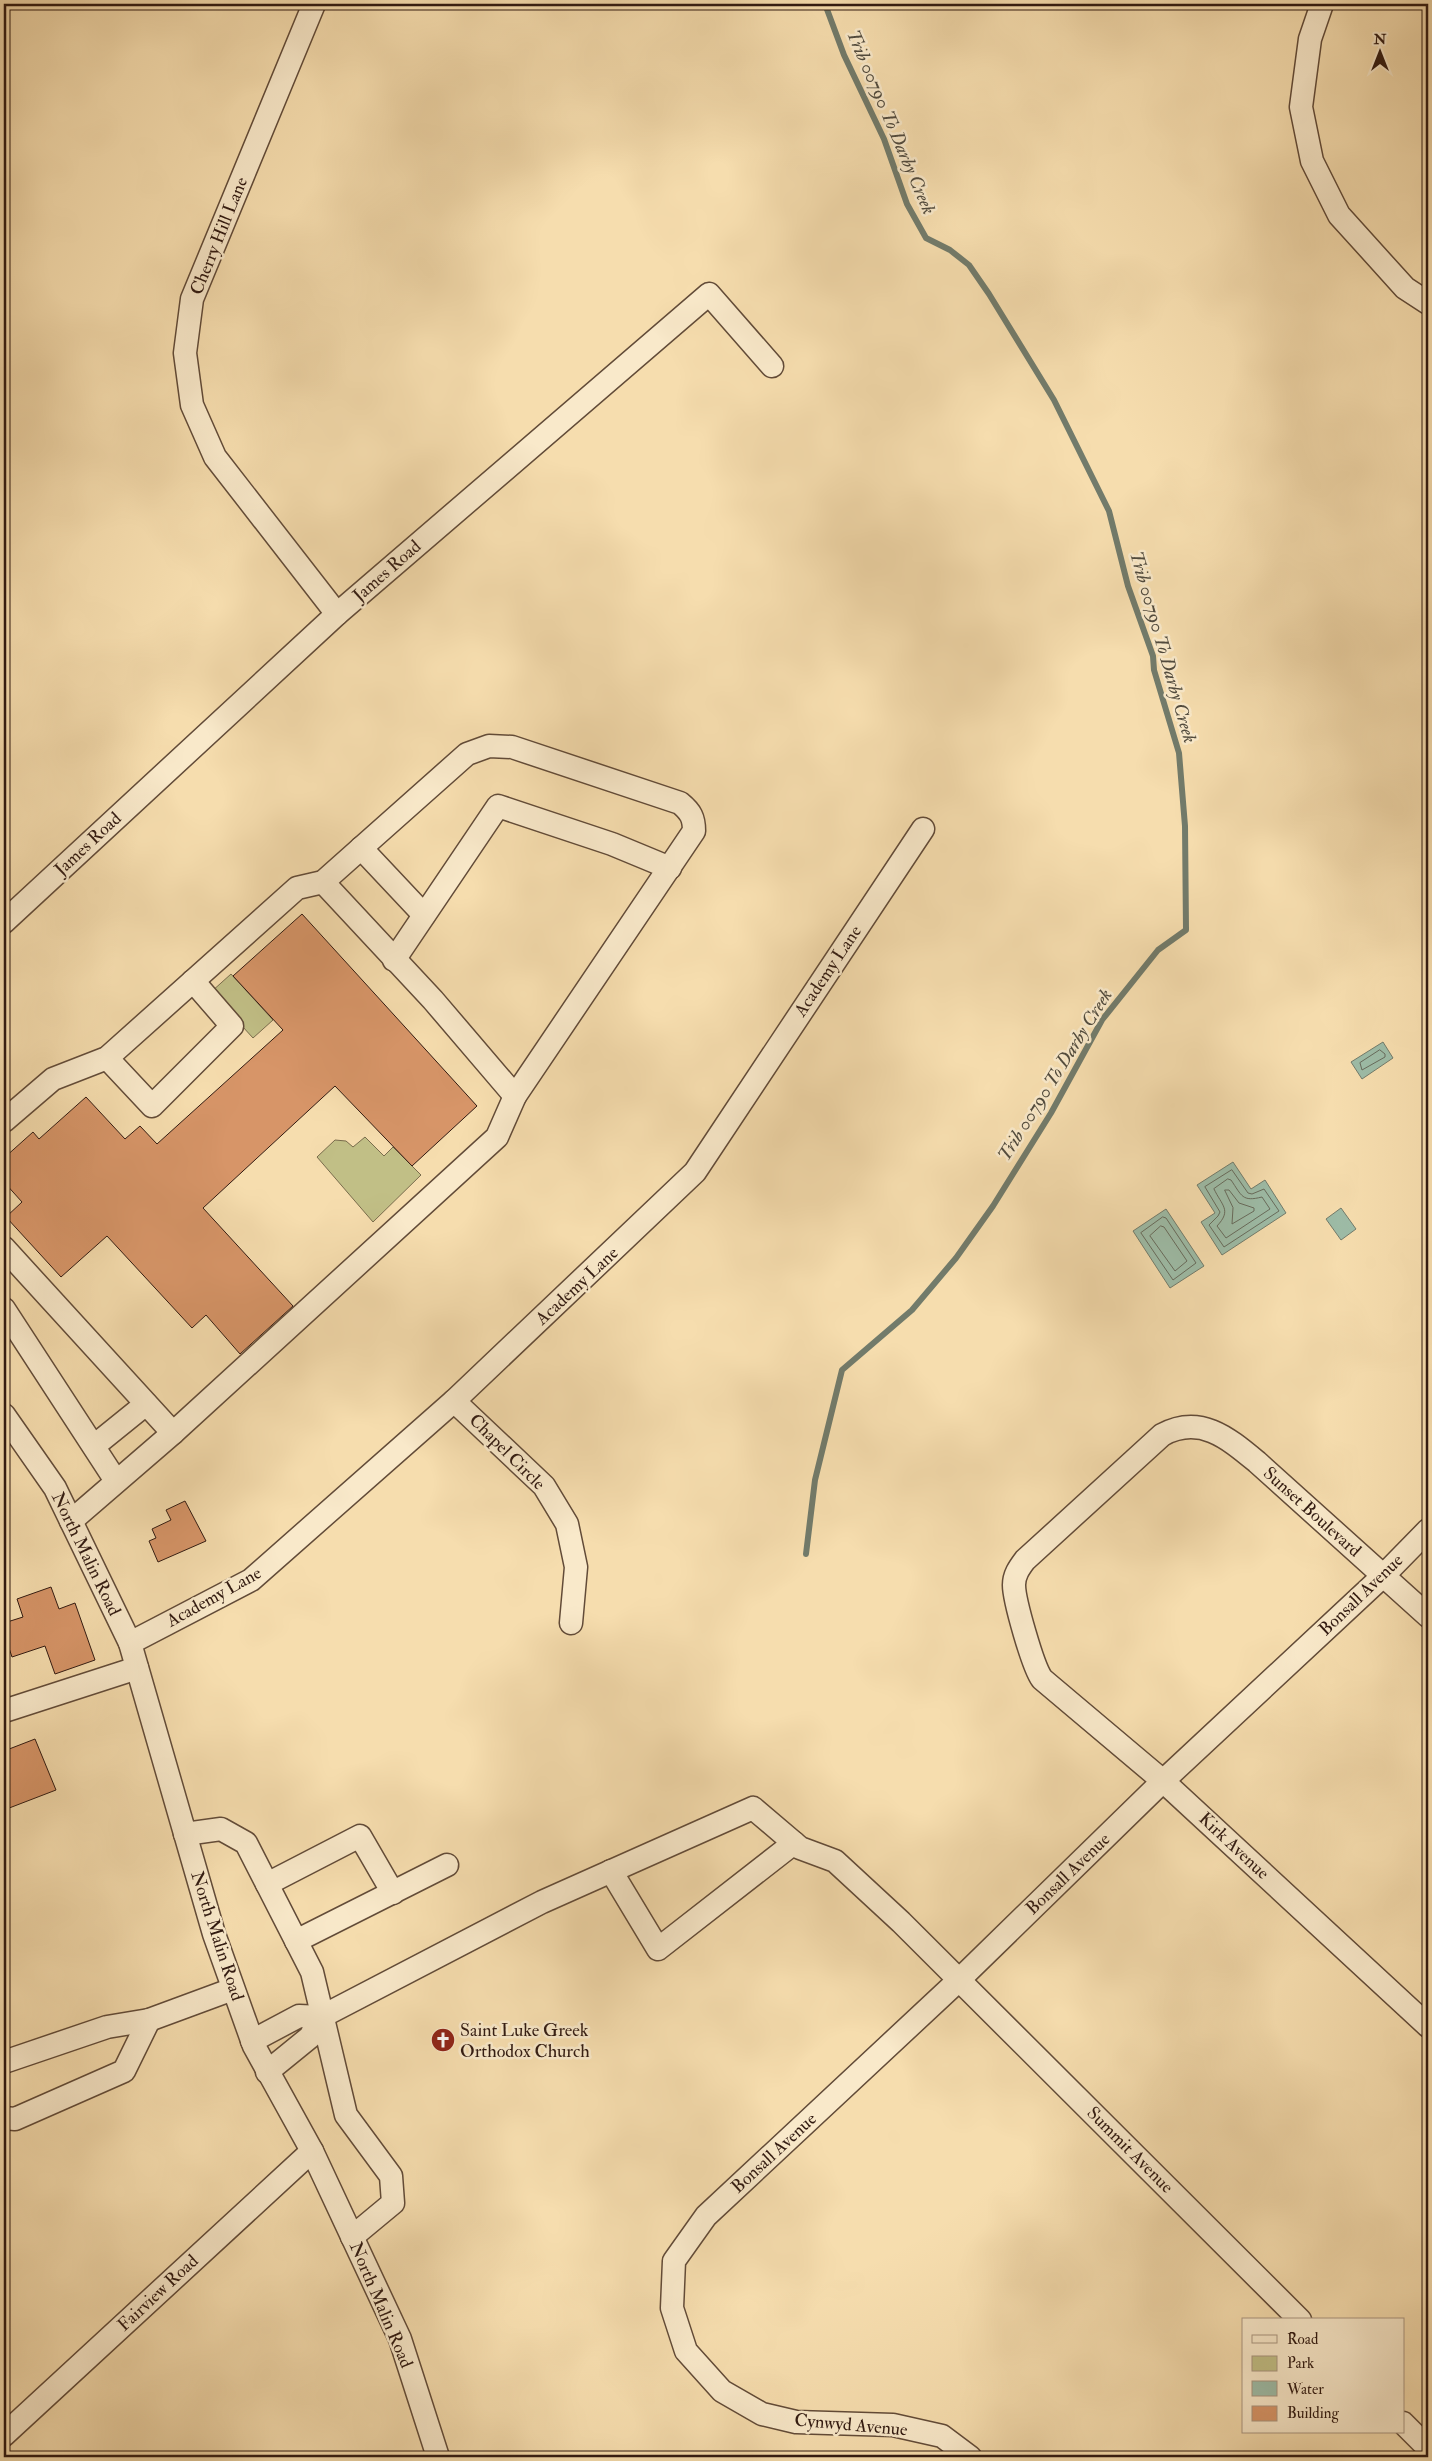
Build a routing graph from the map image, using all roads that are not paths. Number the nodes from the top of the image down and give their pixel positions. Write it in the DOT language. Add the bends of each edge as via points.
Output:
graph roads {
  1 [pos="314,4"];
  2 [pos="1322,4"];
  3 [pos="1428,303"];
  4 [pos="772,366"];
  5 [pos="336,614"];
  6 [pos="923,829"];
  7 [pos="361,848"];
  8 [pos="670,868"];
  9 [pos="323,882"];
  10 [pos="424,915"];
  11 [pos="4,922"];
  12 [pos="394,960"];
  13 [pos="194,981"];
  14 [pos="107,1058"];
  15 [pos="515,1096"];
  16 [pos="4,1120"];
  17 [pos="4,1248"];
  18 [pos="4,1309"];
  19 [pos="454,1401"];
  20 [pos="146,1404"];
  21 [pos="4,1415"];
  22 [pos="173,1434"];
  23 [pos="94,1446"];
  24 [pos="116,1480"];
  25 [pos="71,1521"];
  26 [pos="1428,1530"];
  27 [pos="1384,1575"];
  28 [pos="1428,1616"];
  29 [pos="571,1623"];
  30 [pos="130,1643"];
  31 [pos="137,1668"];
  32 [pos="1037,1672"];
  33 [pos="4,1711"];
  34 [pos="1163,1781"];
  35 [pos="185,1834"];
  36 [pos="794,1843"];
  37 [pos="447,1866"];
  38 [pos="611,1871"];
  39 [pos="267,1884"];
  40 [pos="393,1893"];
  41 [pos="296,1941"];
  42 [pos="960,1980"];
  43 [pos="232,1989"];
  44 [pos="321,2017"];
  45 [pos="149,2020"];
  46 [pos="1428,2026"];
  47 [pos="252,2041"];
  48 [pos="4,2062"];
  49 [pos="267,2072"];
  50 [pos="4,2118"];
  51 [pos="312,2151"];
  52 [pos="706,2216"];
  53 [pos="352,2237"];
  54 [pos="1298,2318"];
  55 [pos="1404,2425"];
  56 [pos="4,2435"];
  57 [pos="1428,2448"];
  58 [pos="438,2457"];
  59 [pos="970,2457"];
  1 -- 5 [label="street, Cherry Hill Lane" via="192,300 185,353 192,405 215,457"];
  2 -- 3 [label="street" via="1310,40 1301,107 1312,161 1339,214 1405,288"];
  4 -- 5 [label="street, James Road" via="709,294"];
  5 -- 11 [label="street, James Road"];
  6 -- 19 [label="street, Academy Lane" via="695,1172"];
  7 -- 8 [label="street" via="467,754 489,746 512,747 680,804 691,812 694,832"];
  7 -- 9 [label="street"];
  7 -- 10 [label="street"];
  8 -- 10 [label="street" via="612,844 498,806"];
  8 -- 15 [label="street"];
  9 -- 12 [label="street"];
  9 -- 13 [label="street" via="297,888"];
  10 -- 12 [label="street"];
  12 -- 15 [label="street" via="433,1000"];
  13 -- 14 [label="street"];
  13 -- 14 [label="street" via="232,1026 152,1106"];
  14 -- 16 [label="street" via="53,1078"];
  15 -- 22 [label="street" via="497,1136"];
  17 -- 20 [label="street"];
  18 -- 23 [label="street"];
  19 -- 29 [label="street, Chapel Circle" via="544,1486 567,1524 576,1567"];
  19 -- 30 [label="street, Academy Lane" via="252,1580"];
  20 -- 22 [label="street"];
  20 -- 23 [label="street"];
  21 -- 25 [label="street, North Malin Road" via="55,1488"];
  22 -- 24 [label="street"];
  23 -- 24 [label="street"];
  24 -- 25 [label="street"];
  25 -- 30 [label="street, North Malin Road"];
  26 -- 27 [label="street, Bonsall Avenue"];
  27 -- 28 [label="street, Sunset Boulevard"];
  27 -- 32 [label="street, Sunset Boulevard" via="1257,1462 1215,1432 1202,1427 1188,1427 1162,1436 1019,1567 1015,1591"];
  27 -- 34 [label="street, Bonsall Avenue"];
  30 -- 31 [label="street, North Malin Road"];
  31 -- 33 [label="street"];
  31 -- 35 [label="street, North Malin Road"];
  32 -- 34 [label="street, Kirk Avenue" via="1049,1686"];
  34 -- 42 [label="street, Bonsall Avenue"];
  34 -- 46 [label="street, Kirk Avenue"];
  35 -- 39 [label="street" via="221,1829 246,1843"];
  35 -- 43 [label="street, North Malin Road"];
  36 -- 38 [label="street, Summit Avenue" via="752,1808"];
  36 -- 38 [label="street" via="658,1949"];
  36 -- 42 [label="street, Summit Avenue" via="835,1861"];
  37 -- 40 [label="street"];
  38 -- 44 [label="street" via="542,1902"];
  39 -- 40 [label="street" via="360,1836"];
  39 -- 41 [label="street"];
  40 -- 41 [label="street"];
  41 -- 44 [label="street" via="312,1972"];
  42 -- 52 [label="street, Bonsall Avenue"];
  42 -- 54 [label="street, Summit Avenue"];
  43 -- 45 [label="street"];
  43 -- 47 [label="street, North Malin Road"];
  44 -- 47 [label="street" via="299,2016"];
  44 -- 49 [label="street" via="310,2038"];
  44 -- 53 [label="street" via="346,2115 391,2176 393,2203"];
  45 -- 48 [label="street" via="107,2026"];
  45 -- 50 [label="street" via="124,2070 15,2119"];
  47 -- 49 [label="street, North Malin Road"];
  49 -- 51 [label="street, North Malin Road"];
  51 -- 53 [label="street, North Malin Road"];
  51 -- 56 [label="street, Fairview Road"];
  52 -- 59 [label="street, Cynwyd Avenue" via="674,2261 672,2308 686,2351 722,2391 762,2414 796,2422 893,2425 942,2436"];
  53 -- 58 [label="street, North Malin Road" via="400,2340"];
  55 -- 57 [label="street"];
}
